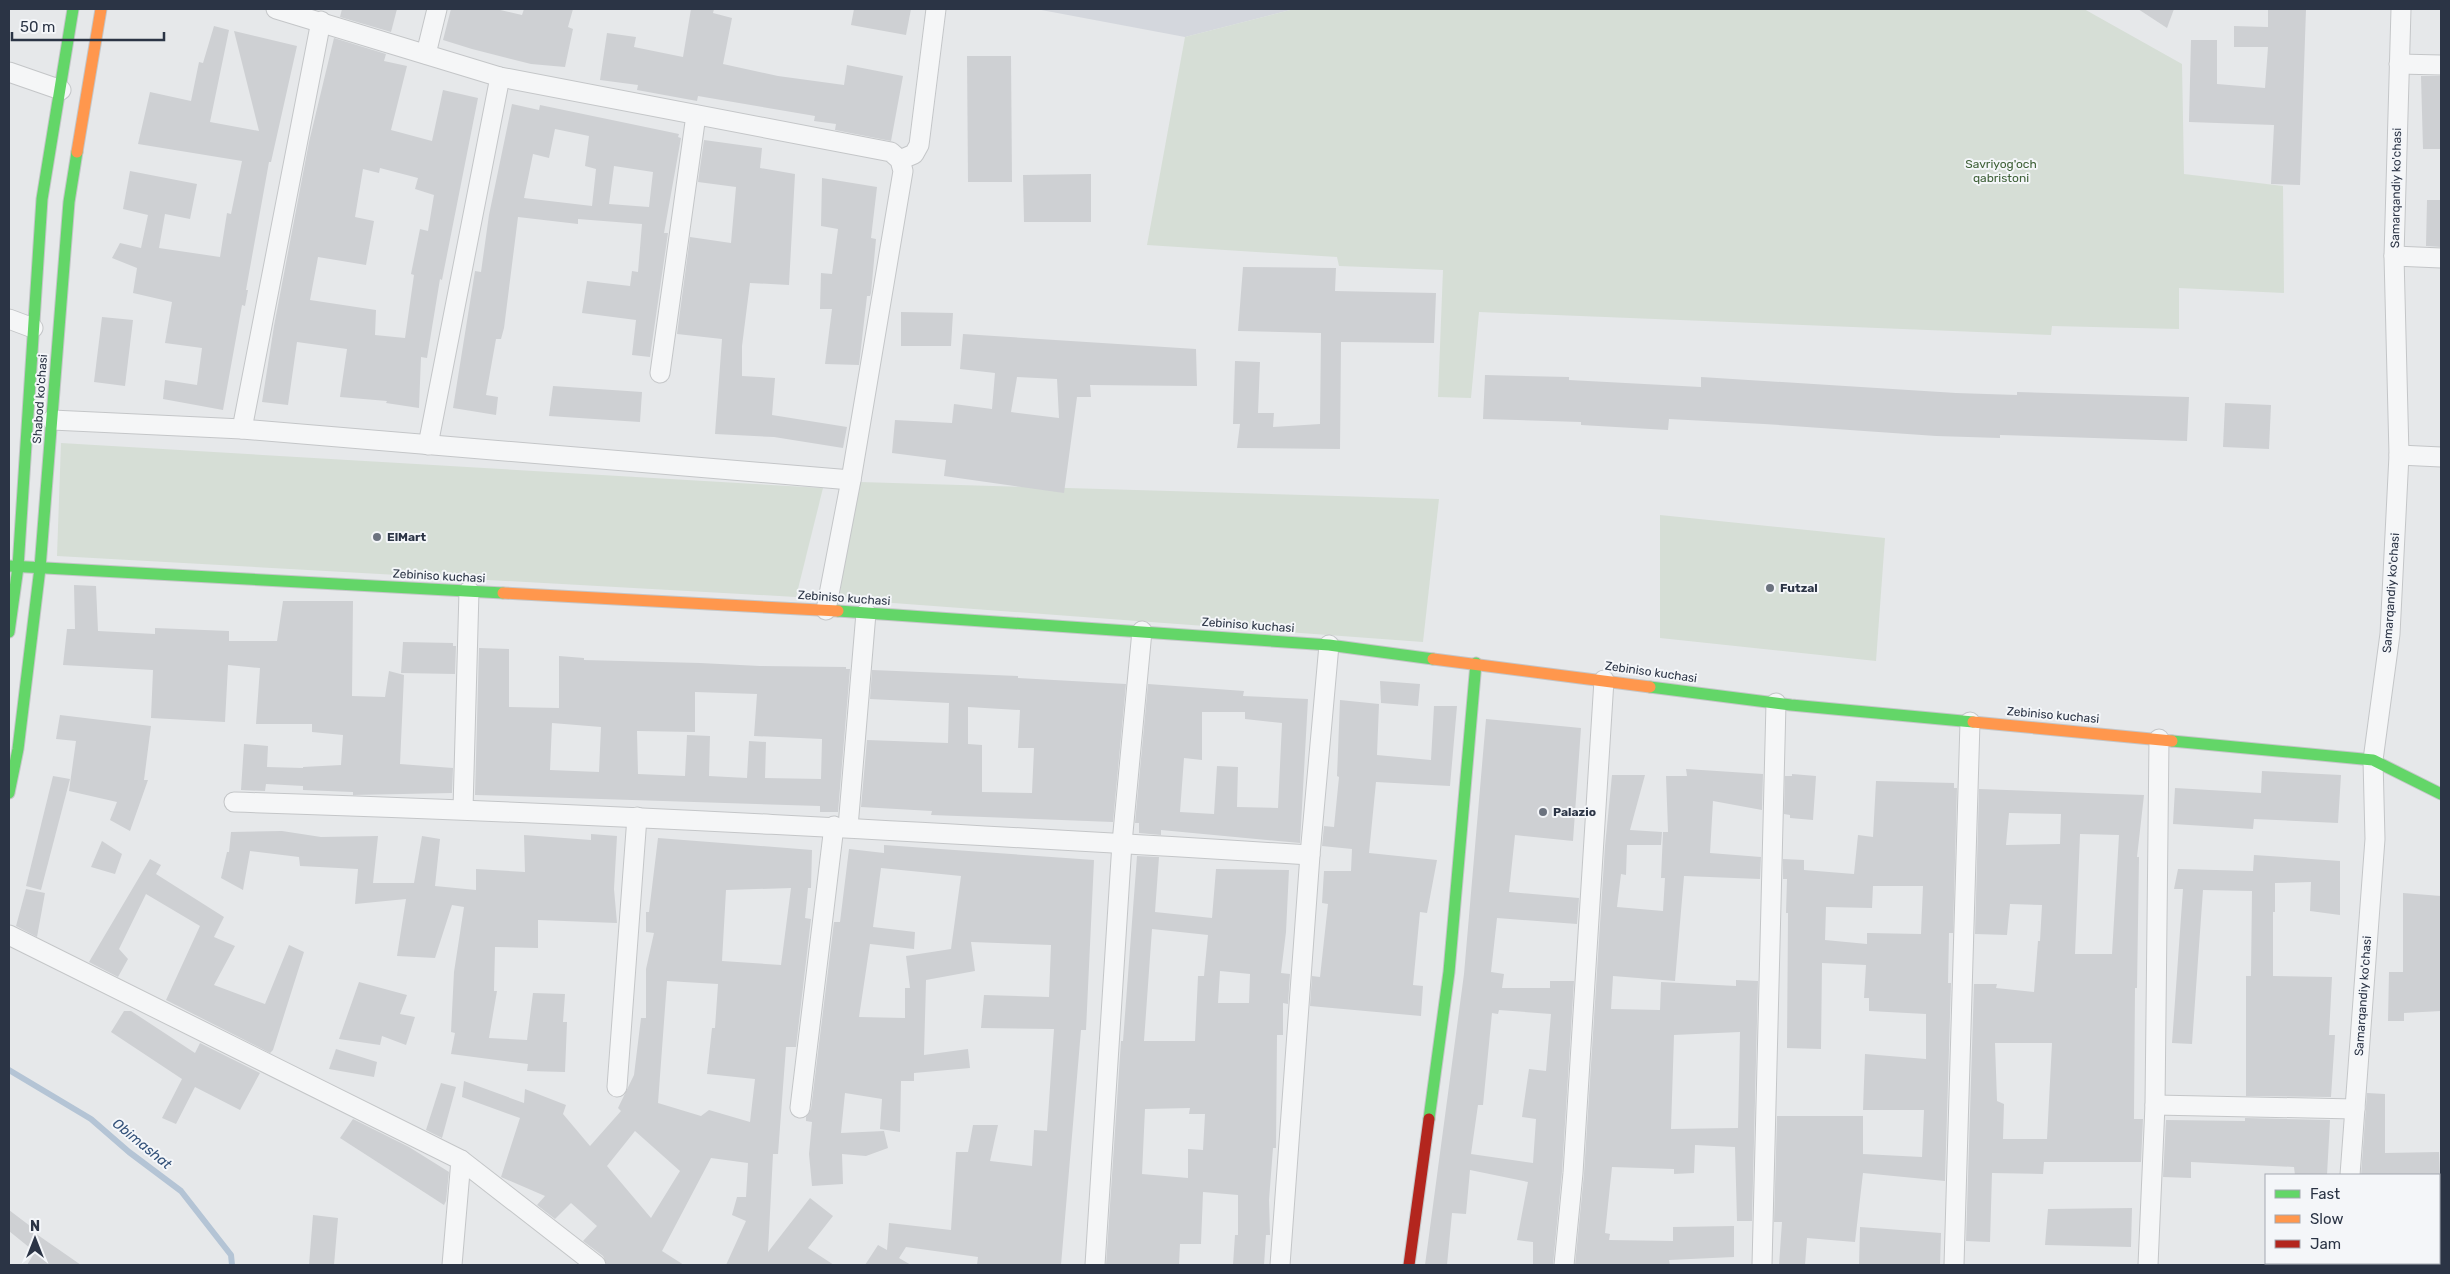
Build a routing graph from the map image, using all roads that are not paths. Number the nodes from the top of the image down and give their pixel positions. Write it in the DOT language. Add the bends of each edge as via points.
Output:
graph roads {
  1 [pos="73,9"];
  2 [pos="101,9"];
  3 [pos="276,9"];
  4 [pos="437,9"];
  5 [pos="936,9"];
  6 [pos="2401,9"];
  7 [pos="321,21"];
  8 [pos="426,54"];
  9 [pos="2399,64"];
  10 [pos="2441,65"];
  11 [pos="9,72"];
  12 [pos="500,77"];
  13 [pos="61,90"];
  14 [pos="696,114"];
  15 [pos="900,160"];
  16 [pos="2394,256"];
  17 [pos="2441,258"];
  18 [pos="9,319"];
  19 [pos="33,328"];
  20 [pos="660,373"];
  21 [pos="52,420"];
  22 [pos="242,429"];
  23 [pos="428,445"];
  24 [pos="2398,455"];
  25 [pos="2441,457"];
  26 [pos="850,480"];
  27 [pos="14,566"];
  28 [pos="40,568"];
  29 [pos="469,592"];
  30 [pos="826,610"];
  31 [pos="866,613"];
  32 [pos="1142,631"];
  33 [pos="9,632"];
  34 [pos="1329,645"];
  35 [pos="1476,663"];
  36 [pos="1604,680"];
  37 [pos="1776,703"];
  38 [pos="1970,722"];
  39 [pos="2159,739"];
  40 [pos="2373,760"];
  41 [pos="9,793"];
  42 [pos="2441,794"];
  43 [pos="234,802"];
  44 [pos="462,809"];
  45 [pos="637,817"];
  46 [pos="841,826"];
  47 [pos="1122,844"];
  48 [pos="1310,855"];
  49 [pos="9,936"];
  50 [pos="617,1087"];
  51 [pos="2155,1105"];
  52 [pos="800,1108"];
  53 [pos="2355,1109"];
  54 [pos="462,1160"];
  55 [pos="2350,1174"];
  56 [pos="452,1265"];
  57 [pos="596,1265"];
  58 [pos="1095,1265"];
  59 [pos="1280,1265"];
  60 [pos="1409,1265"];
  61 [pos="1564,1265"];
  62 [pos="1762,1265"];
  63 [pos="1954,1265"];
  64 [pos="2148,1265"];
  1 -- 13 [label="street, Shabod ko'chasi"];
  2 -- 21 [label="street, Shabod ko'chasi" via="69,202"];
  3 -- 7 [label="street"];
  4 -- 8 [label="street"];
  5 -- 15 [label="street" via="919,145 914,154"];
  6 -- 9 [label="street, Samarqandiy ko'chasi"];
  7 -- 8 [label="street"];
  7 -- 22 [label="street"];
  8 -- 12 [label="street"];
  9 -- 10 [label="street"];
  9 -- 16 [label="street, Samarqandiy ko'chasi"];
  11 -- 13 [label="street"];
  12 -- 14 [label="street"];
  12 -- 23 [label="street"];
  13 -- 19 [label="street, Shabod ko'chasi" via="42,199"];
  14 -- 15 [label="street" via="891,152"];
  14 -- 20 [label="street"];
  15 -- 26 [label="street" via="903,171"];
  16 -- 17 [label="street"];
  16 -- 24 [label="street, Samarqandiy ko'chasi"];
  18 -- 19 [label="street"];
  19 -- 27 [label="street, Shabod ko'chasi"];
  21 -- 22 [label="street"];
  21 -- 28 [label="street, Shabod ko'chasi"];
  22 -- 23 [label="street"];
  23 -- 26 [label="street"];
  24 -- 25 [label="street"];
  24 -- 40 [label="street, Samarqandiy ko'chasi" via="2390,634"];
  26 -- 30 [label="street"];
  27 -- 28 [label="street, Zebiniso kuchasi"];
  27 -- 33 [label="street, Shabod ko'chasi"];
  28 -- 29 [label="street, Zebiniso kuchasi"];
  28 -- 41 [label="street, Shabod ko'chasi" via="18,749"];
  29 -- 30 [label="street, Zebiniso kuchasi"];
  29 -- 44 [label="street"];
  30 -- 31 [label="street, Zebiniso kuchasi"];
  31 -- 32 [label="street, Zebiniso kuchasi"];
  31 -- 46 [label="street"];
  32 -- 34 [label="street, Zebiniso kuchasi"];
  32 -- 47 [label="street"];
  34 -- 35 [label="street, Zebiniso kuchasi"];
  34 -- 48 [label="street"];
  35 -- 36 [label="street, Zebiniso kuchasi"];
  35 -- 60 [label="street" via="1449,972"];
  36 -- 37 [label="street, Zebiniso kuchasi"];
  36 -- 61 [label="street" via="1573,1173"];
  37 -- 38 [label="street, Zebiniso kuchasi"];
  37 -- 62 [label="street"];
  38 -- 39 [label="street, Zebiniso kuchasi"];
  38 -- 63 [label="street"];
  39 -- 40 [label="street, Zebiniso kuchasi"];
  39 -- 51 [label="street"];
  40 -- 42 [label="street, Zebiniso kuchasi"];
  40 -- 53 [label="street, Samarqandiy ko'chasi" via="2375,839"];
  43 -- 44 [label="street"];
  44 -- 45 [label="street"];
  45 -- 46 [label="street"];
  45 -- 50 [label="street"];
  46 -- 47 [label="street"];
  46 -- 52 [label="street"];
  47 -- 48 [label="street"];
  47 -- 58 [label="street"];
  48 -- 59 [label="street"];
  49 -- 54 [label="street"];
  51 -- 53 [label="street"];
  51 -- 64 [label="street"];
  53 -- 55 [label="street, Samarqandiy ko'chasi"];
  54 -- 56 [label="street"];
  54 -- 57 [label="street"];
}
